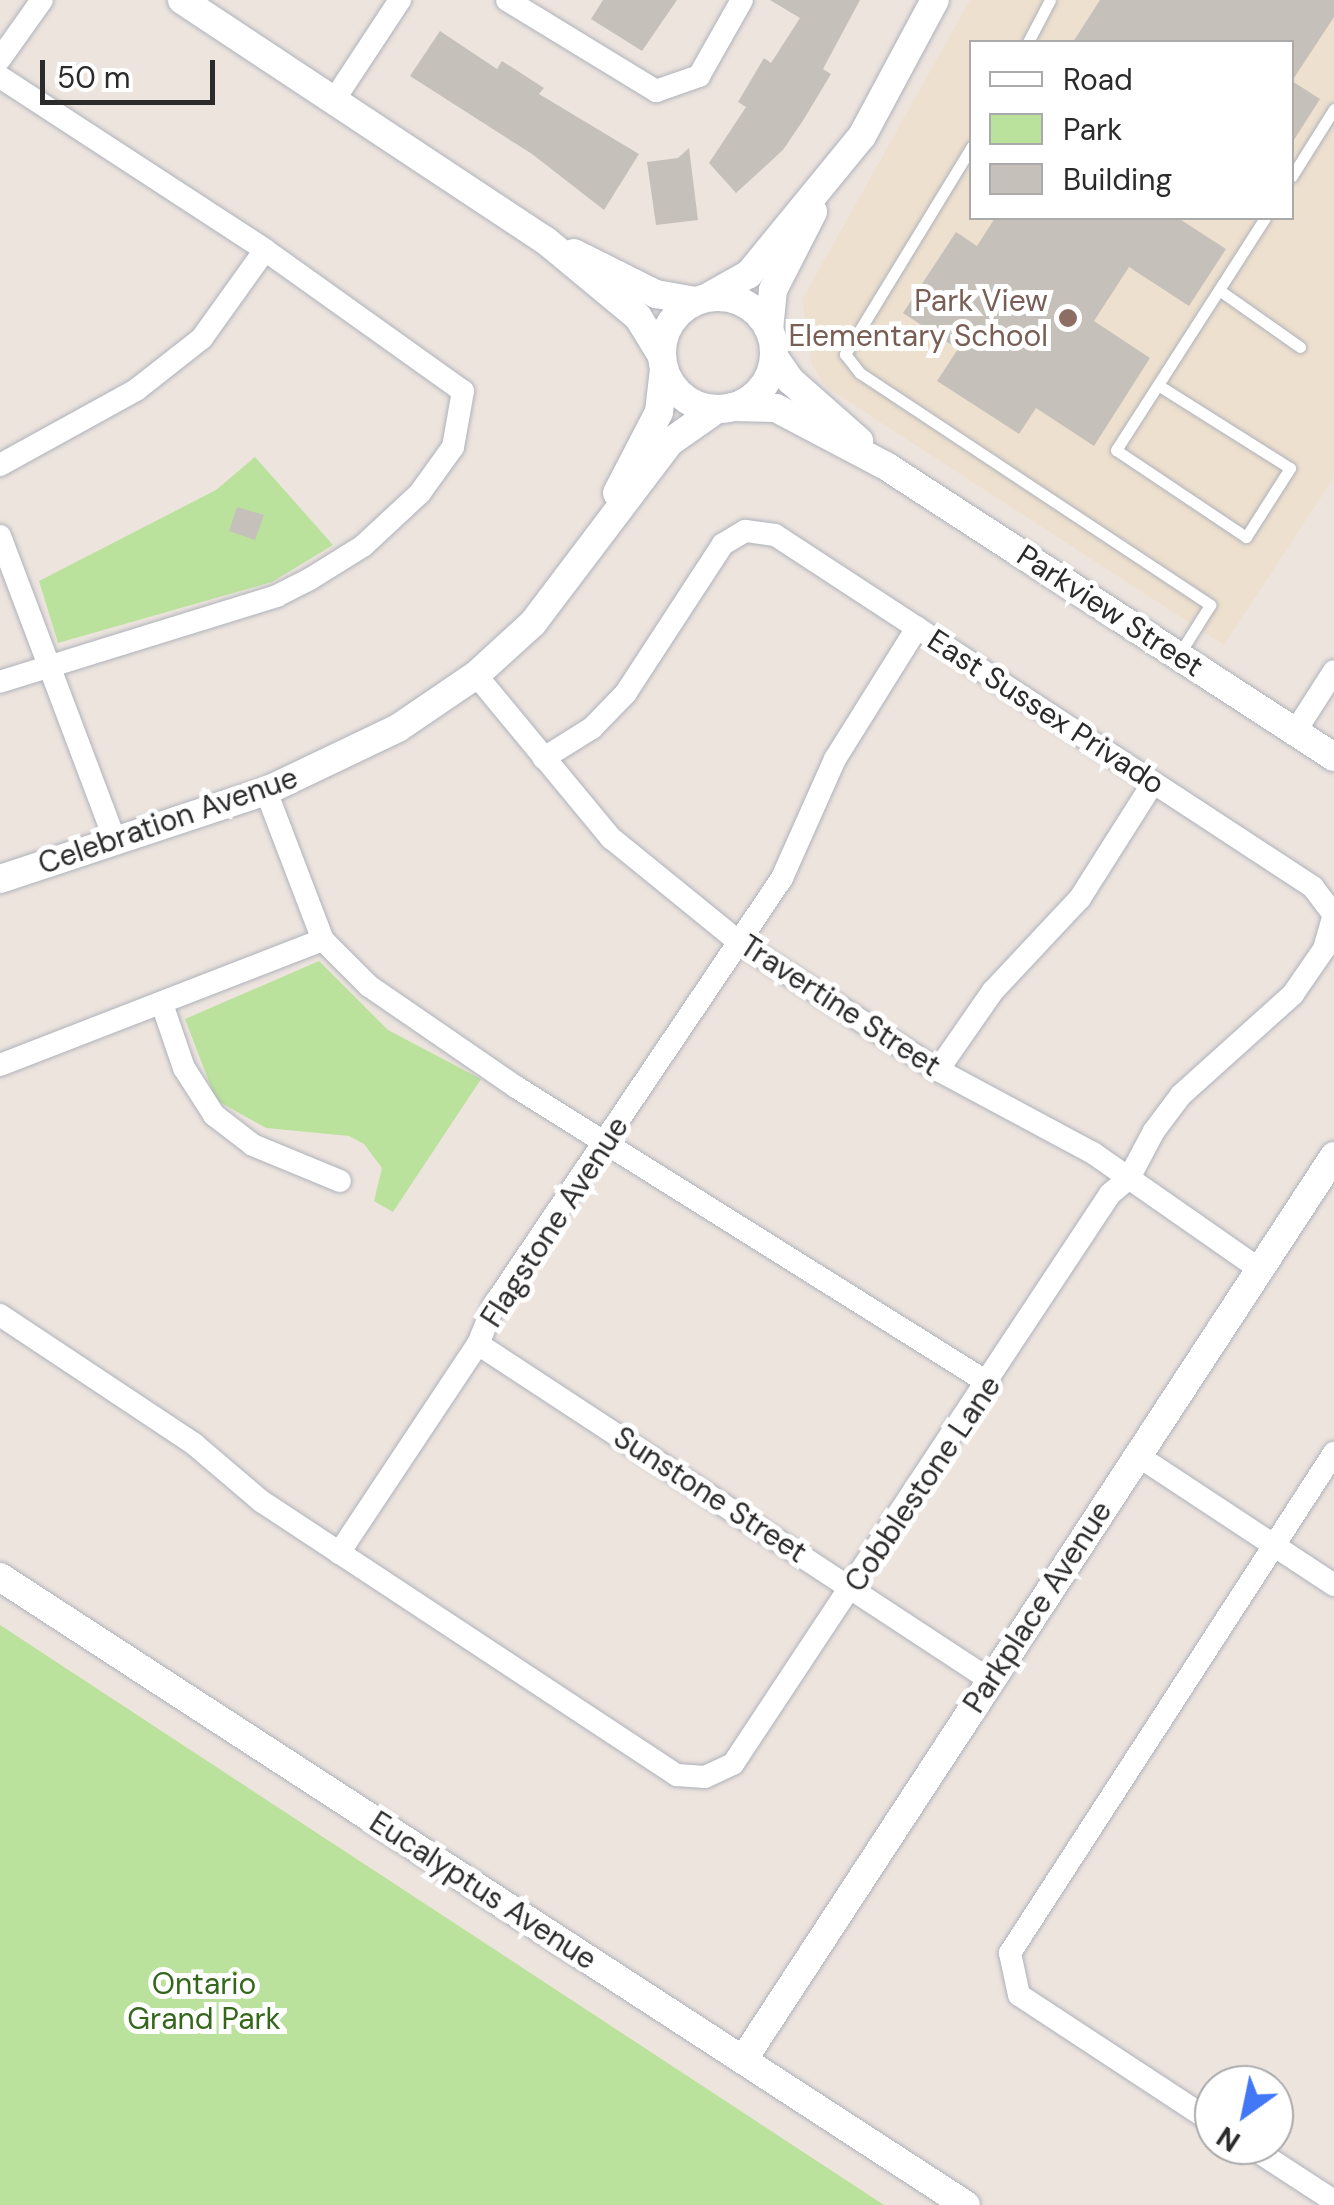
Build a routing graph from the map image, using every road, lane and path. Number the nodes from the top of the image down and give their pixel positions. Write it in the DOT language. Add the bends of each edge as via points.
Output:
graph roads {
  1 [pos="42,0"];
  2 [pos="182,0"];
  3 [pos="400,0"];
  4 [pos="507,0"];
  5 [pos="742,0"];
  6 [pos="936,0"];
  7 [pos="1050,0"];
  8 [pos="1029,40"];
  9 [pos="0,59"];
  10 [pos="0,77"];
  11 [pos="334,100"];
  12 [pos="1334,110"];
  13 [pos="969,151"];
  14 [pos="834,170"];
  15 [pos="1294,173"];
  16 [pos="1264,220"];
  17 [pos="545,240"];
  18 [pos="265,250"];
  19 [pos="1218,290"];
  20 [pos="702,299"];
  21 [pos="771,344"];
  22 [pos="1300,346"];
  23 [pos="663,363"];
  24 [pos="1158,384"];
  25 [pos="724,408"];
  26 [pos="0,465"];
  27 [pos="886,466"];
  28 [pos="601,526"];
  29 [pos="0,536"];
  30 [pos="917,628"];
  31 [pos="1178,656"];
  32 [pos="51,665"];
  33 [pos="1334,670"];
  34 [pos="476,675"];
  35 [pos="0,682"];
  36 [pos="1294,732"];
  37 [pos="544,758"];
  38 [pos="1334,758"];
  39 [pos="1154,782"];
  40 [pos="266,792"];
  41 [pos="114,838"];
  42 [pos="0,880"];
  43 [pos="1334,915"];
  44 [pos="323,940"];
  45 [pos="740,943"];
  46 [pos="162,1004"];
  47 [pos="0,1065"];
  48 [pos="938,1070"];
  49 [pos="606,1140"];
  50 [pos="1334,1156"];
  51 [pos="1130,1178"];
  52 [pos="340,1181"];
  53 [pos="1259,1269"];
  54 [pos="0,1315"];
  55 [pos="478,1344"];
  56 [pos="990,1384"];
  57 [pos="1334,1454"];
  58 [pos="1137,1455"];
  59 [pos="1275,1546"];
  60 [pos="339,1552"];
  61 [pos="0,1577"];
  62 [pos="1334,1585"];
  63 [pos="854,1589"];
  64 [pos="990,1680"];
  65 [pos="743,2060"];
  66 [pos="1194,2109"];
  67 [pos="1279,2165"];
  68 [pos="1334,2201"];
  69 [pos="966,2205"];
  1 -- 9 [label="street"];
  2 -- 11 [label="street"];
  3 -- 11 [label="street"];
  4 -- 5 [label="street" via="656,91 699,76"];
  6 -- 14 [label="street" via="862,136"];
  7 -- 8 [label="lane"];
  10 -- 18 [label="street"];
  11 -- 17 [label="street"];
  12 -- 15 [label="lane"];
  13 -- 31 [label="lane" via="846,354 860,373 1210,605"];
  14 -- 20 [label="street" via="749,274"];
  14 -- 21 [label="street" via="773,290"];
  16 -- 19 [label="lane"];
  17 -- 20 [label="street" via="656,294"];
  17 -- 23 [label="street" via="638,317"];
  18 -- 26 [label="street" via="202,338 136,390"];
  18 -- 32 [label="street" via="462,391 452,447 420,493 363,546 277,596"];
  19 -- 22 [label="lane"];
  19 -- 24 [label="lane"];
  20 -- 21 [label="street" via="750,307"];
  20 -- 23 [label="street" via="670,323"];
  21 -- 25 [label="street" via="756,394"];
  21 -- 27 [label="street, Parkview Street" via="807,397"];
  23 -- 25 [label="street" via="684,398"];
  23 -- 28 [label="street, Celebration Avenue" via="659,412"];
  24 -- 24 [label="lane" via="1116,450 1246,537 1290,468"];
  25 -- 27 [label="street, Parkview Street" via="776,408"];
  25 -- 28 [label="street, Celebration Avenue" via="684,426"];
  27 -- 31 [label="street, Parkview Street"];
  28 -- 34 [label="street, Celebration Avenue" via="532,623"];
  29 -- 32 [label="street"];
  30 -- 37 [label="street, East Sussex Privado" via="775,534 745,531 723,544 626,693 592,728"];
  30 -- 39 [label="street, East Sussex Privado"];
  30 -- 45 [label="street, Flagstone Avenue" via="835,759 782,878"];
  31 -- 36 [label="street, Parkview Street"];
  32 -- 35 [label="street"];
  32 -- 41 [label="street"];
  33 -- 36 [label="street"];
  34 -- 37 [label="street, Travertine Street"];
  34 -- 40 [label="street, Celebration Avenue" via="398,728"];
  36 -- 38 [label="street, Parkview Street"];
  37 -- 45 [label="street, Travertine Street" via="611,838"];
  39 -- 43 [label="street, East Sussex Privado" via="1313,887"];
  39 -- 48 [label="street" via="1080,898 994,991"];
  40 -- 41 [label="street, Celebration Avenue"];
  40 -- 44 [label="street"];
  41 -- 42 [label="street, Celebration Avenue"];
  43 -- 51 [label="street, Cobblestone Lane" via="1324,950 1293,994 1182,1095"];
  44 -- 46 [label="street"];
  44 -- 49 [label="street" via="369,986"];
  45 -- 48 [label="street, Travertine Street"];
  45 -- 49 [label="street, Flagstone Avenue"];
  46 -- 47 [label="street"];
  46 -- 52 [label="street" via="184,1068 214,1115 253,1145"];
  48 -- 51 [label="street, Travertine Street"];
  49 -- 55 [label="street, Flagstone Avenue" via="494,1304"];
  49 -- 56 [label="street"];
  50 -- 53 [label="street, Parkplace Avenue"];
  51 -- 53 [label="street, Travertine Street"];
  51 -- 56 [label="street, Cobblestone Lane" via="1110,1194"];
  53 -- 58 [label="street, Parkplace Avenue"];
  54 -- 60 [label="street" via="194,1444 261,1502"];
  55 -- 60 [label="street, Flagstone Avenue"];
  55 -- 63 [label="street, Sunstone Street"];
  56 -- 63 [label="street, Cobblestone Lane"];
  57 -- 59 [label="street"];
  58 -- 59 [label="street"];
  58 -- 64 [label="street, Parkplace Avenue"];
  59 -- 62 [label="street"];
  59 -- 66 [label="street" via="1010,1953 1019,1995"];
  60 -- 63 [label="street, Cobblestone Lane" via="677,1775 705,1777 732,1764"];
  61 -- 65 [label="street, Eucalyptus Avenue"];
  63 -- 64 [label="street, Sunstone Street"];
  64 -- 65 [label="street, Parkplace Avenue"];
  65 -- 69 [label="street, Eucalyptus Avenue"];
  67 -- 68 [label="street"];
}
